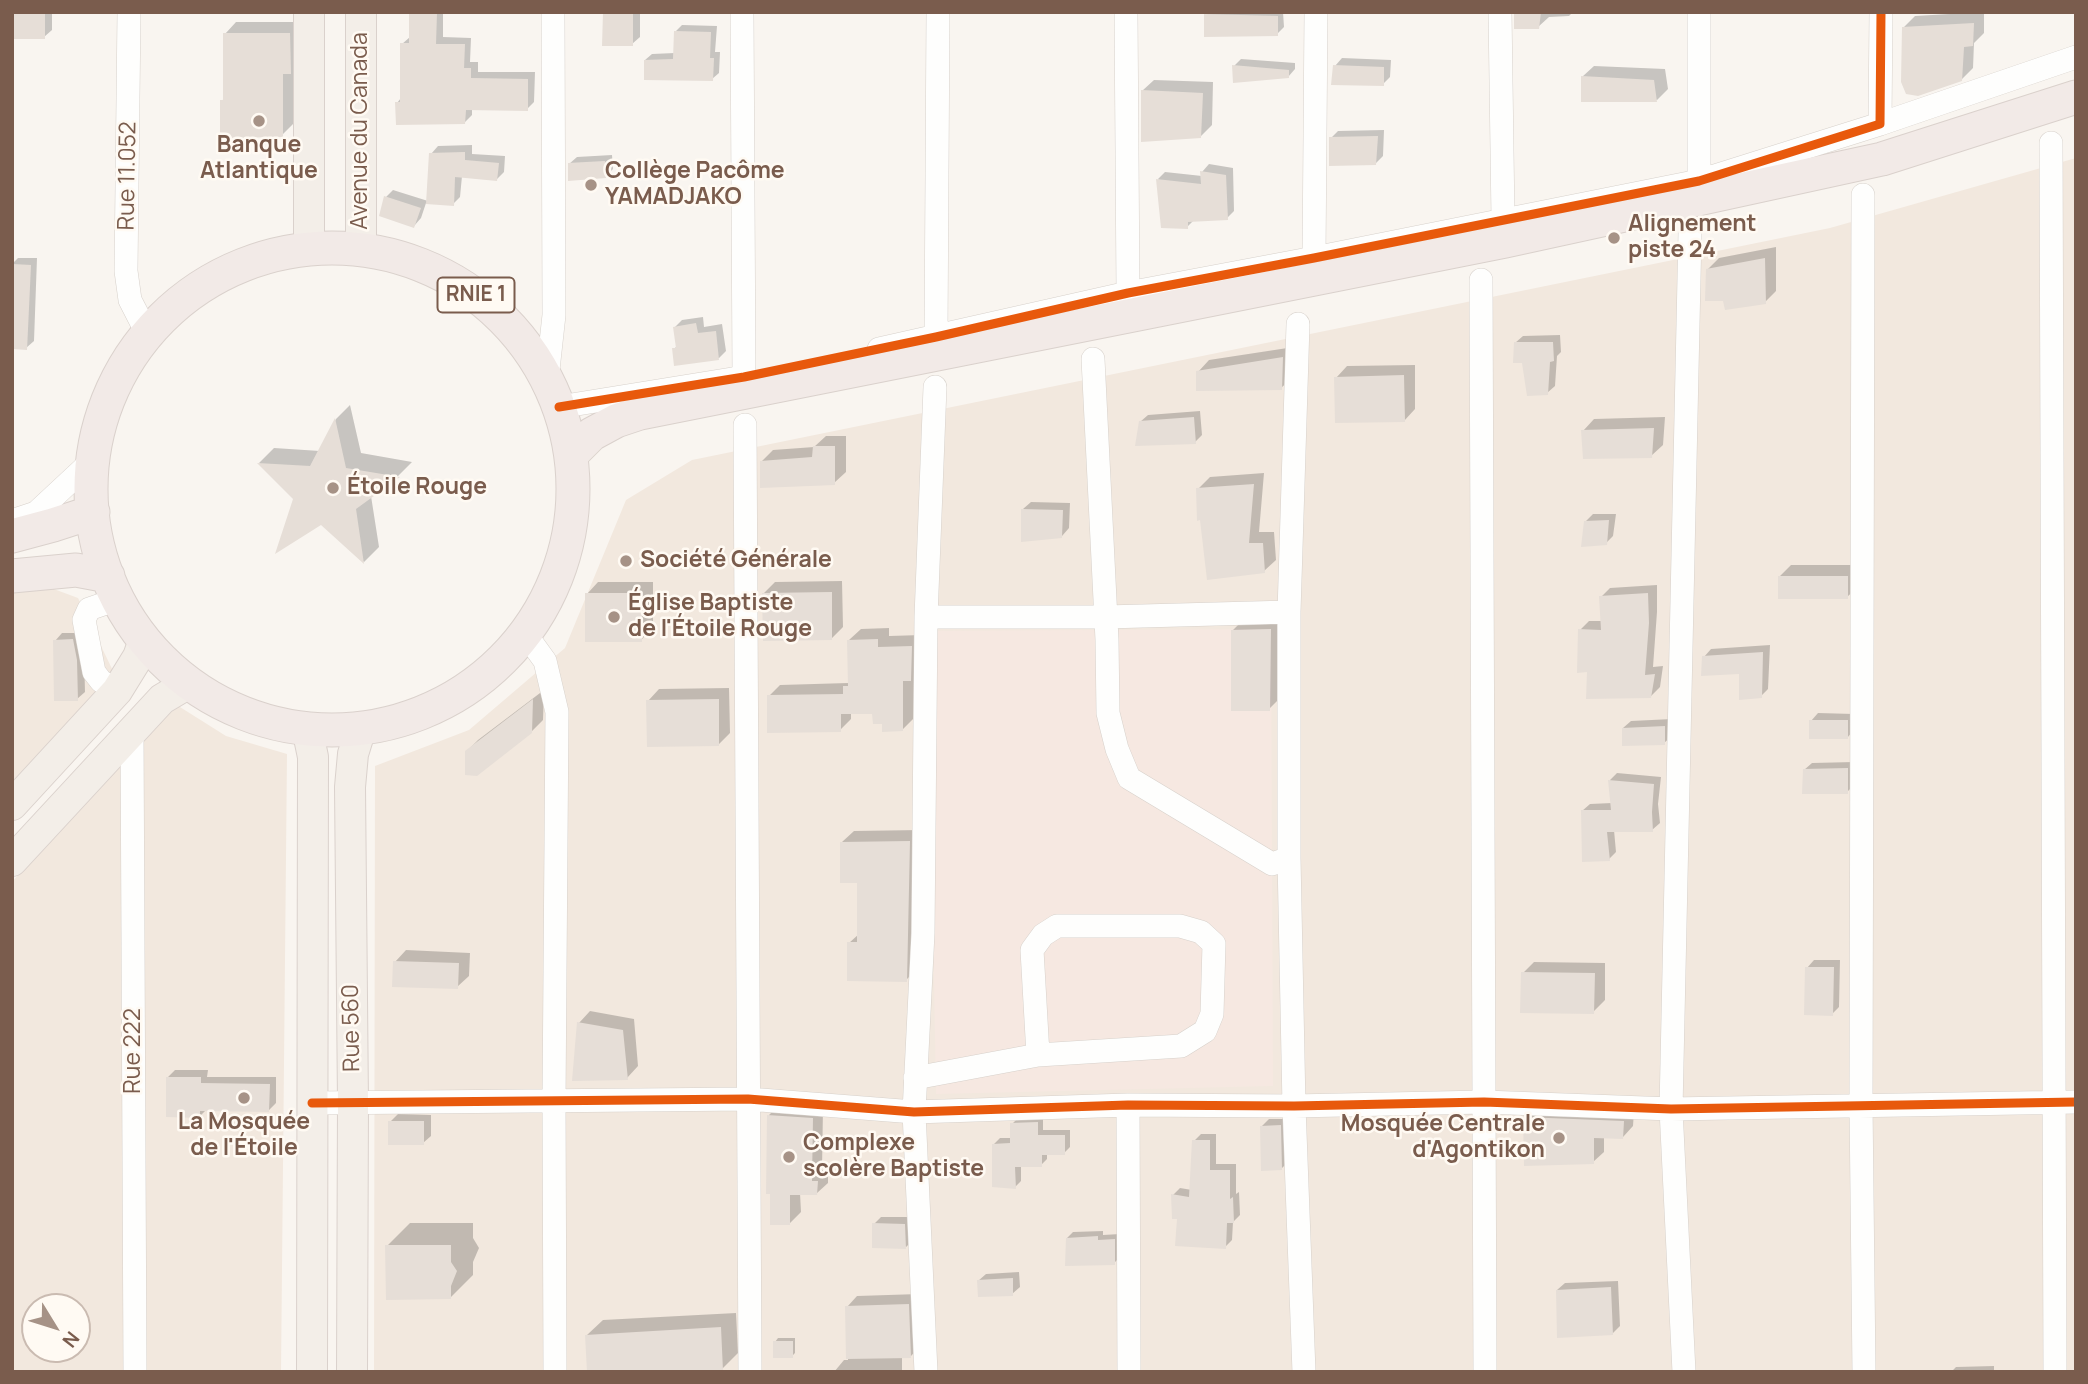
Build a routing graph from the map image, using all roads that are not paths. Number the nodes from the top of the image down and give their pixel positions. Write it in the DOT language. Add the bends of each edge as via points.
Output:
graph roads {
  1 [pos="129,12"];
  2 [pos="309,12"];
  3 [pos="361,12"];
  4 [pos="553,12"];
  5 [pos="742,12"];
  6 [pos="938,12"];
  7 [pos="1126,12"];
  8 [pos="1316,12"];
  9 [pos="1500,12"];
  10 [pos="1699,12"];
  11 [pos="1881,12"];
  12 [pos="2076,57"];
  13 [pos="2076,97"];
  14 [pos="1880,124"];
  15 [pos="2052,143"];
  16 [pos="1699,181"];
  17 [pos="1863,195"];
  18 [pos="1503,219"];
  19 [pos="1690,232"];
  20 [pos="309,250"];
  21 [pos="361,250"];
  22 [pos="1314,258"];
  23 [pos="1481,281"];
  24 [pos="1128,293"];
  25 [pos="1298,324"];
  26 [pos="148,335"];
  27 [pos="936,337"];
  28 [pos="1093,359"];
  29 [pos="744,377"];
  30 [pos="935,387"];
  31 [pos="553,393"];
  32 [pos="745,425"];
  33 [pos="571,455"];
  34 [pos="94,459"];
  35 [pos="93,512"];
  36 [pos="12,521"];
  37 [pos="12,536"];
  38 [pos="12,576"];
  39 [pos="113,587"];
  40 [pos="1289,612"];
  41 [pos="926,617"];
  42 [pos="1106,617"];
  43 [pos="524,632"];
  44 [pos="144,640"];
  45 [pos="188,682"];
  46 [pos="117,691"];
  47 [pos="307,728"];
  48 [pos="361,728"];
  49 [pos="132,731"];
  50 [pos="12,805"];
  51 [pos="1289,858"];
  52 [pos="12,860"];
  53 [pos="1038,1055"];
  54 [pos="915,1078"];
  55 [pos="748,1099"];
  56 [pos="554,1101"];
  57 [pos="1484,1102"];
  58 [pos="312,1103"];
  59 [pos="353,1103"];
  60 [pos="2065,1103"];
  61 [pos="1861,1104"];
  62 [pos="1128,1105"];
  63 [pos="1294,1106"];
  64 [pos="1671,1109"];
  65 [pos="914,1112"];
  66 [pos="135,1372"];
  67 [pos="312,1372"];
  68 [pos="352,1372"];
  69 [pos="555,1372"];
  70 [pos="750,1372"];
  71 [pos="926,1372"];
  72 [pos="1129,1372"];
  73 [pos="1304,1372"];
  74 [pos="1485,1372"];
  75 [pos="1684,1372"];
  76 [pos="1864,1372"];
  77 [pos="2055,1372"];
  1 -- 26 [label="street, Rue 11.052" via="126,271 130,300"];
  2 -- 20 [label="main road"];
  3 -- 21 [label="main road, Avenue du Canada"];
  4 -- 31 [label="street"];
  5 -- 29 [label="street"];
  6 -- 27 [label="street"];
  7 -- 24 [label="street"];
  8 -- 22 [label="street"];
  9 -- 18 [label="street"];
  10 -- 16 [label="street"];
  11 -- 14 [label="street"];
  12 -- 14 [label="street"];
  13 -- 33 [label="highway" via="1882,159 1505,241 640,413 592,434"];
  14 -- 16 [label="street"];
  15 -- 60 [label="street"];
  16 -- 18 [label="street"];
  17 -- 61 [label="street"];
  18 -- 22 [label="street"];
  19 -- 64 [label="street"];
  20 -- 21 [label="highway, RNIE 1"];
  20 -- 26 [label="highway, RNIE 1" via="263,259 220,277 182,302"];
  21 -- 31 [label="highway, RNIE 1" via="422,265 470,291 511,327"];
  22 -- 24 [label="street"];
  23 -- 57 [label="street"];
  24 -- 27 [label="street"];
  25 -- 40 [label="street"];
  26 -- 34 [label="highway, RNIE 1" via="113,393"];
  27 -- 29 [label="street"];
  28 -- 42 [label="street"];
  29 -- 31 [label="street"];
  30 -- 41 [label="street"];
  31 -- 33 [label="highway, RNIE 1"];
  32 -- 55 [label="street"];
  33 -- 43 [label="highway, RNIE 1" via="573,489 566,544 548,594"];
  34 -- 35 [label="highway, RNIE 1"];
  34 -- 36 [label="street" via="36,513"];
  35 -- 37 [label="highway"];
  35 -- 39 [label="highway, RNIE 1"];
  38 -- 39 [label="highway" via="76,570"];
  39 -- 44 [label="highway, RNIE 1"];
  39 -- 46 [label="street" via="89,609 84,620 94,672"];
  40 -- 42 [label="street"];
  40 -- 51 [label="street"];
  41 -- 42 [label="street"];
  41 -- 54 [label="street" via="923,933"];
  42 -- 51 [label="street" via="1108,713 1129,778 1272,864"];
  43 -- 48 [label="highway, RNIE 1" via="496,665 453,697 403,719"];
  43 -- 56 [label="street" via="545,661 557,712"];
  44 -- 45 [label="highway, RNIE 1"];
  44 -- 46 [label="main road"];
  45 -- 47 [label="highway, RNIE 1" via="240,712"];
  45 -- 49 [label="main road" via="162,699"];
  46 -- 50 [label="main road"];
  47 -- 48 [label="highway, RNIE 1"];
  47 -- 58 [label="main road, Rue 560" via="313,757"];
  48 -- 59 [label="main road, Rue 560" via="349,787"];
  49 -- 52 [label="main road"];
  49 -- 66 [label="street, Rue 222"];
  51 -- 63 [label="street"];
  53 -- 53 [label="street" via="1181,1046 1205,1031 1212,1014 1214,944 1201,932 1180,926 1057,926 1032,950"];
  53 -- 54 [label="street"];
  54 -- 65 [label="street"];
  55 -- 56 [label="street"];
  55 -- 65 [label="street"];
  55 -- 70 [label="street"];
  56 -- 59 [label="street"];
  56 -- 69 [label="street"];
  57 -- 63 [label="street"];
  57 -- 64 [label="street"];
  57 -- 74 [label="street"];
  58 -- 59 [label="street"];
  58 -- 67 [label="main road, Rue 560"];
  59 -- 68 [label="main road, Rue 560"];
  60 -- 61 [label="street"];
  60 -- 77 [label="street"];
  61 -- 64 [label="street"];
  61 -- 76 [label="street"];
  62 -- 63 [label="street"];
  62 -- 65 [label="street"];
  62 -- 72 [label="street"];
  63 -- 73 [label="street"];
  64 -- 75 [label="street"];
  65 -- 71 [label="street"];
}
